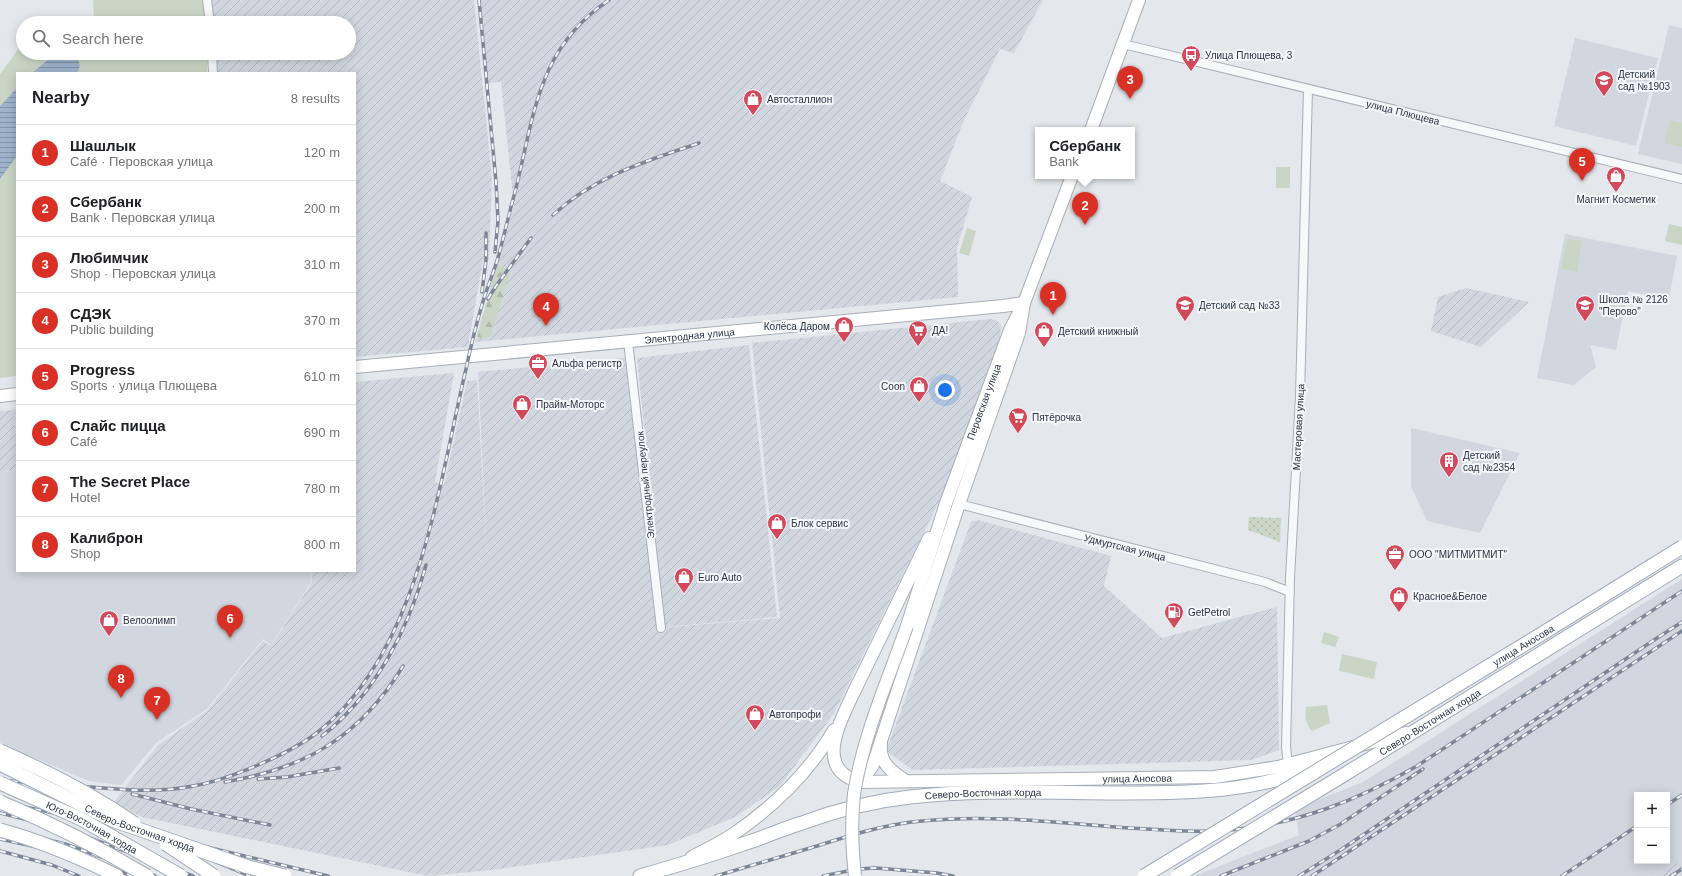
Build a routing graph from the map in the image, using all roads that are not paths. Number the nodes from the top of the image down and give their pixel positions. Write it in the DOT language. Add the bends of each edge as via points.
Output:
graph roads {
  1 [pos="207,0"];
  2 [pos="1139,0"];
  3 [pos="209,16"];
  4 [pos="1123,44"];
  5 [pos="212,60"];
  6 [pos="213,72"];
  7 [pos="1308,89"];
  8 [pos="1092,127"];
  9 [pos="1071,179"];
  10 [pos="1682,179"];
  11 [pos="1024,302"];
  12 [pos="628,341"];
  13 [pos="356,367"];
  14 [pos="16,394"];
  15 [pos="0,396"];
  16 [pos="946,503"];
  17 [pos="959,504"];
  18 [pos="1682,547"];
  19 [pos="1682,561"];
  20 [pos="1682,566"];
  21 [pos="1290,592"];
  22 [pos="661,628"];
  23 [pos="857,685"];
  24 [pos="883,734"];
  25 [pos="1365,744"];
  26 [pos="0,751"];
  27 [pos="1333,760"];
  28 [pos="0,764"];
  29 [pos="1288,765"];
  30 [pos="906,781"];
  31 [pos="860,782"];
  32 [pos="0,783"];
  33 [pos="0,802"];
  34 [pos="0,830"];
  35 [pos="672,867"];
  36 [pos="117,876"];
  37 [pos="147,876"];
  38 [pos="181,876"];
  39 [pos="214,876"];
  40 [pos="285,876"];
  41 [pos="640,876"];
  42 [pos="855,876"];
  43 [pos="1144,876"];
  44 [pos="1177,876"];
  1 -- 3 [label="street"];
  2 -- 4 [label="street"];
  4 -- 7 [label="street, улица Плющева"];
  4 -- 8 [label="street"];
  5 -- 6 [label="street"];
  7 -- 10 [label="street, улица Плющева"];
  7 -- 21 [label="street, Мастеровая улица" via="1300,390"];
  9 -- 11 [label="street, Перовская улица"];
  11 -- 12 [label="street, Электродная улица"];
  11 -- 16 [label="street, Перовская улица" via="1010,330"];
  11 -- 17 [label="street, Перовская улица" via="1020,333"];
  12 -- 13 [label="street, Электродная улица"];
  12 -- 22 [label="street, Электродный переулок"];
  14 -- 15 [label="street"];
  16 -- 23 [label="street"];
  16 -- 42 [label="street, bridge" via="862,757 854,794 852,833"];
  17 -- 21 [label="street, Удмуртская улица" via="1265,582"];
  17 -- 24 [label="street, Перовская улица"];
  18 -- 25 [label="street, улица Аносова"];
  18 -- 27 [label="main road, Северо-Восточная хорда, bridge"];
  19 -- 25 [label="street, улица Аносова" via="1417,728"];
  20 -- 44 [label="main road, Северо-Восточная хорда, bridge"];
  21 -- 29 [label="street, Мастеровая улица" via="1286,747"];
  23 -- 31 [label="street" via="838,730 833,758 845,776"];
  23 -- 35 [label="street" via="830,737 782,795 732,835"];
  24 -- 30 [label="street" via="883,760 894,773"];
  24 -- 31 [label="street" via="872,767"];
  25 -- 29 [label="street, улица Аносова"];
  26 -- 39 [label="main road, bridge" via="80,788"];
  27 -- 35 [label="main road, Северо-Восточная хорда, bridge" via="1264,784 1223,790 1168,793 944,794 879,801 802,822"];
  27 -- 43 [label="main road, Северо-Восточная хорда, bridge"];
  28 -- 40 [label="main road, Северо-Восточная хорда, bridge" via="112,820 248,867"];
  29 -- 30 [label="street, улица Аносова" via="1215,777"];
  30 -- 31 [label="street, улица Аносова"];
  32 -- 38 [label="main road, Юго-Восточная хорда, bridge" via="80,819"];
  33 -- 37 [label="main road, bridge" via="45,821"];
  34 -- 36 [label="main road, bridge" via="37,840"];
  35 -- 41 [label="main road, Северо-Восточная хорда"];
}
